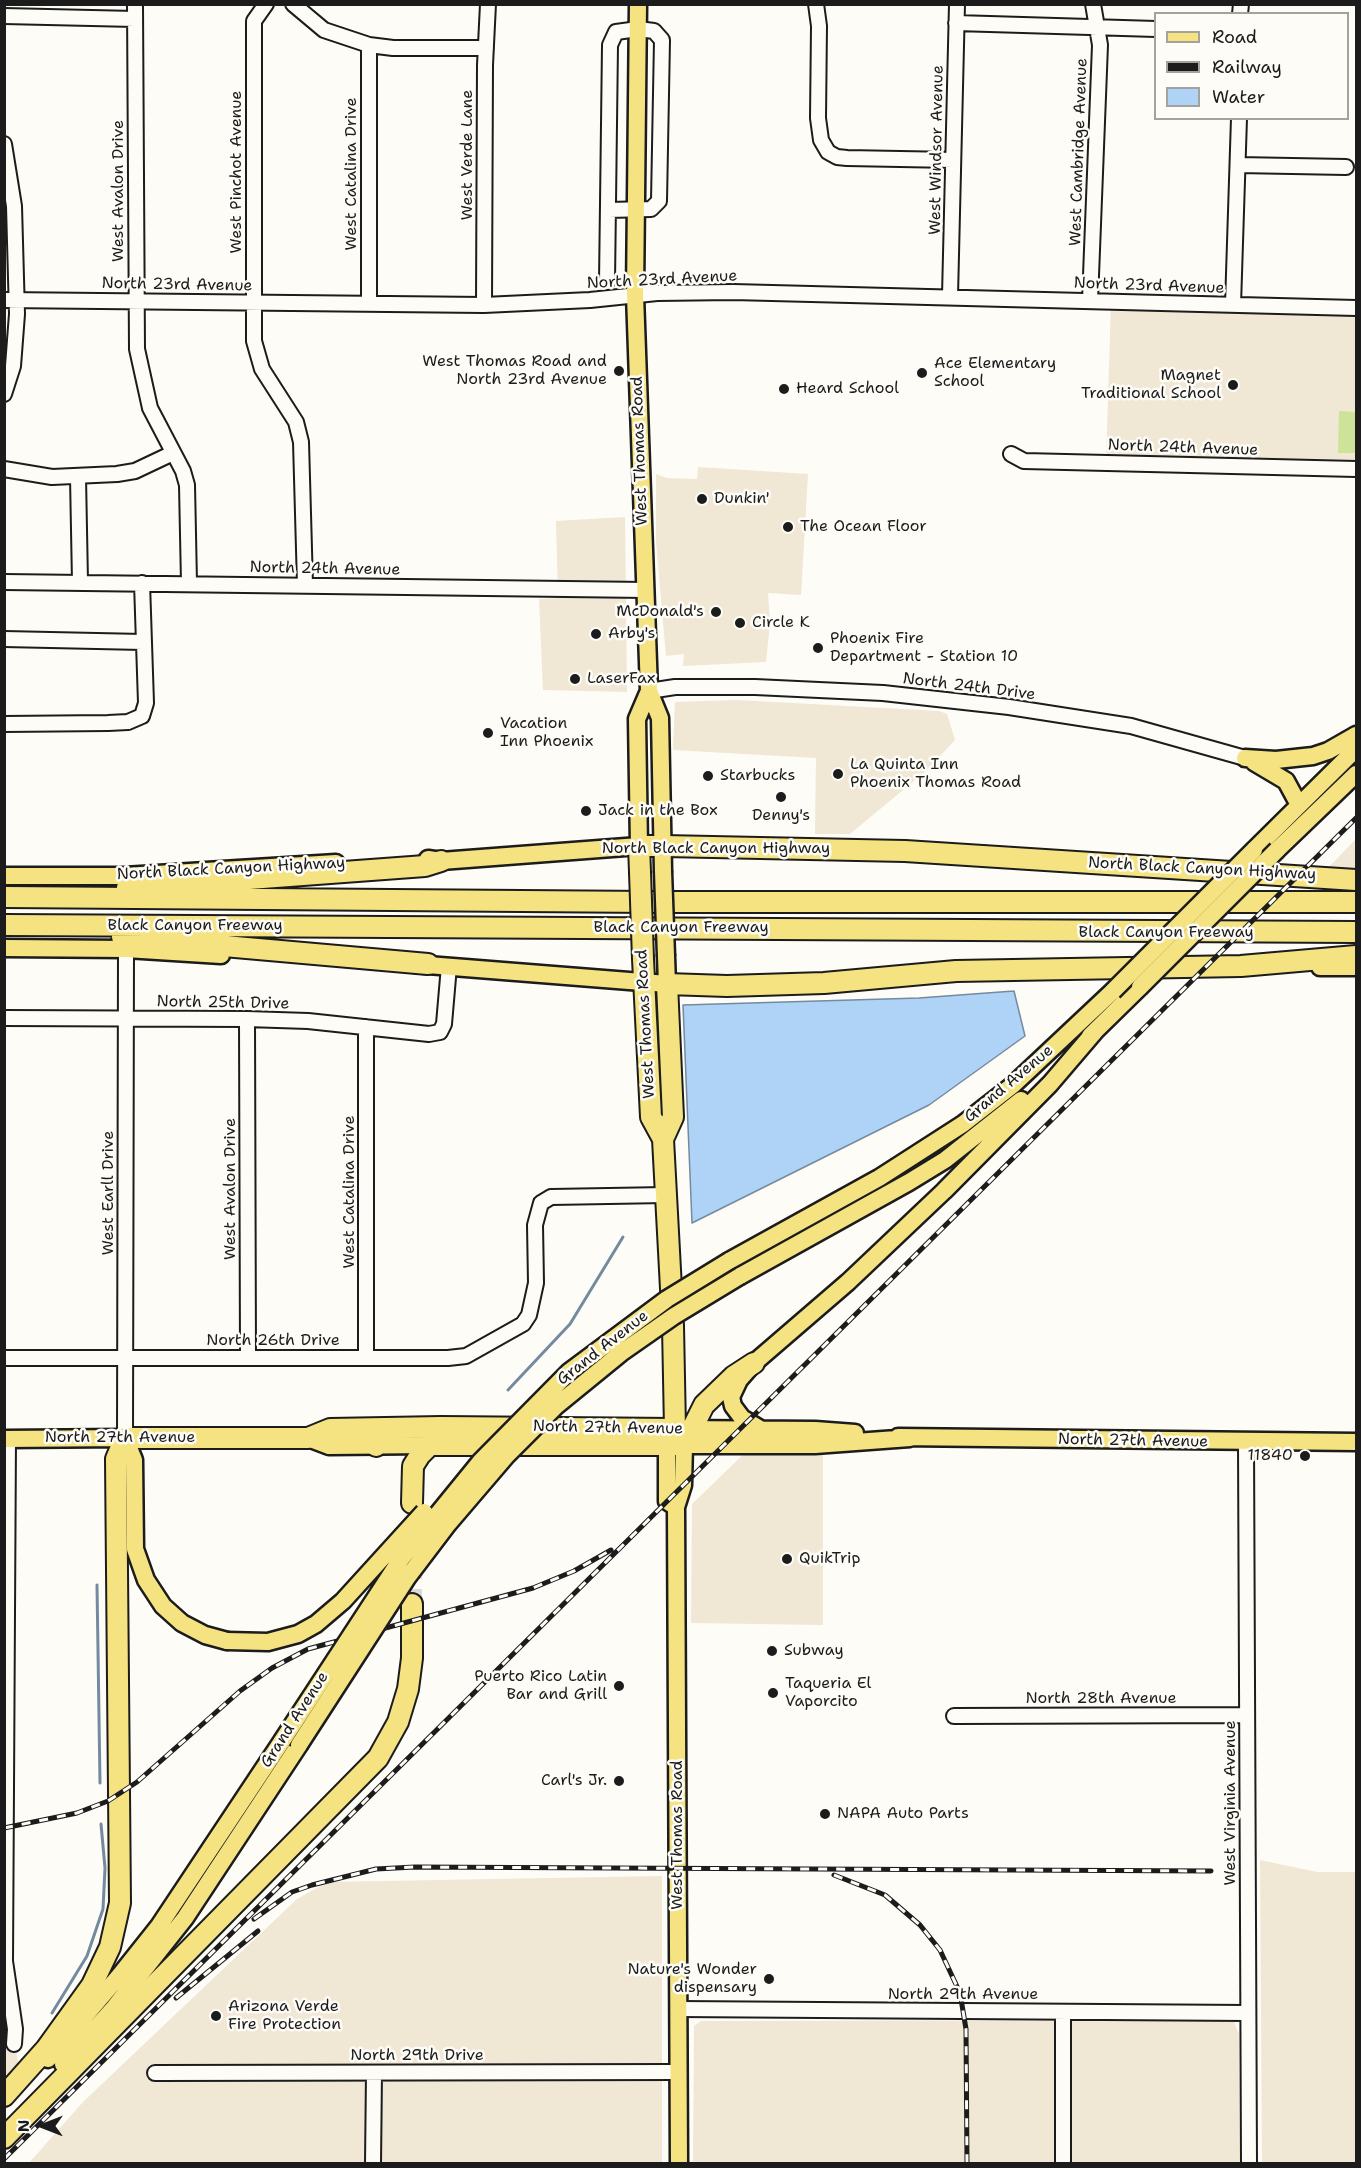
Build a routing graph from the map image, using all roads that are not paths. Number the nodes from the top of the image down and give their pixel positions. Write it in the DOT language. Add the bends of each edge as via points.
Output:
graph roads {
  1 [pos="135,4"];
  2 [pos="266,4"];
  3 [pos="293,4"];
  4 [pos="488,4"];
  5 [pos="638,4"];
  6 [pos="816,4"];
  7 [pos="957,4"];
  8 [pos="1093,4"];
  9 [pos="4,16"];
  10 [pos="135,19"];
  11 [pos="956,23"];
  12 [pos="1097,27"];
  13 [pos="638,29"];
  14 [pos="1154,29"];
  15 [pos="369,45"];
  16 [pos="486,48"];
  17 [pos="1239,120"];
  18 [pos="4,144"];
  19 [pos="953,160"];
  20 [pos="1238,165"];
  21 [pos="1346,167"];
  22 [pos="608,210"];
  23 [pos="635,210"];
  24 [pos="607,282"];
  25 [pos="635,295"];
  26 [pos="950,296"];
  27 [pos="11,300"];
  28 [pos="136,301"];
  29 [pos="1090,301"];
  30 [pos="253,303"];
  31 [pos="369,304"];
  32 [pos="484,305"];
  33 [pos="1233,305"];
  34 [pos="1356,308"];
  35 [pos="4,394"];
  36 [pos="173,453"];
  37 [pos="1011,454"];
  38 [pos="4,469"];
  39 [pos="1356,470"];
  40 [pos="78,477"];
  41 [pos="4,582"];
  42 [pos="80,582"];
  43 [pos="142,583"];
  44 [pos="189,584"];
  45 [pos="305,585"];
  46 [pos="646,590"];
  47 [pos="4,639"];
  48 [pos="143,642"];
  49 [pos="649,691"];
  50 [pos="4,724"];
  51 [pos="1356,735"];
  52 [pos="1356,749"];
  53 [pos="1245,758"];
  54 [pos="1356,774"];
  55 [pos="1299,805"];
  56 [pos="639,846"];
  57 [pos="664,846"];
  58 [pos="441,861"];
  59 [pos="1356,875"];
  60 [pos="4,876"];
  61 [pos="1286,876"];
  62 [pos="1356,880"];
  63 [pos="4,897"];
  64 [pos="60,898"];
  65 [pos="1356,902"];
  66 [pos="4,908"];
  67 [pos="1356,914"];
  68 [pos="4,925"];
  69 [pos="34,925"];
  70 [pos="1356,933"];
  71 [pos="4,948"];
  72 [pos="126,949"];
  73 [pos="1356,956"];
  74 [pos="428,964"];
  75 [pos="449,966"];
  76 [pos="1241,966"];
  77 [pos="1356,967"];
  78 [pos="643,983"];
  79 [pos="667,984"];
  80 [pos="4,1018"];
  81 [pos="126,1019"];
  82 [pos="247,1019"];
  83 [pos="366,1027"];
  84 [pos="1097,1029"];
  85 [pos="663,1139"];
  86 [pos="666,1195"];
  87 [pos="4,1358"];
  88 [pos="125,1358"];
  89 [pos="248,1358"];
  90 [pos="366,1358"];
  91 [pos="754,1363"];
  92 [pos="558,1382"];
  93 [pos="441,1427"];
  94 [pos="763,1430"];
  95 [pos="679,1437"];
  96 [pos="125,1438"];
  97 [pos="308,1438"];
  98 [pos="910,1438"];
  99 [pos="6,1439"];
  100 [pos="1246,1442"];
  101 [pos="1356,1442"];
  102 [pos="430,1445"];
  103 [pos="376,1446"];
  104 [pos="412,1503"];
  105 [pos="412,1604"];
  106 [pos="1247,1715"];
  107 [pos="954,1716"];
  108 [pos="5,1727"];
  109 [pos="5,1935"];
  110 [pos="678,2009"];
  111 [pos="1064,2012"];
  112 [pos="1247,2013"];
  113 [pos="14,2044"];
  114 [pos="678,2072"];
  115 [pos="155,2073"];
  116 [pos="374,2073"];
  117 [pos="4,2096"];
  118 [pos="4,2104"];
  119 [pos="4,2126"];
  120 [pos="4,2138"];
  121 [pos="373,2163"];
  122 [pos="679,2163"];
  123 [pos="1063,2163"];
  124 [pos="1249,2163"];
  1 -- 10 [label="street, West Avalon Drive"];
  2 -- 30 [label="street, West Pinchot Avenue" via="254,21"];
  3 -- 15 [label="street" via="324,30"];
  4 -- 16 [label="street, West Verde Lane"];
  5 -- 13 [label="main road, West Thomas Road"];
  6 -- 19 [label="street" via="818,118 821,140 828,152 847,158"];
  7 -- 11 [label="street, West Windsor Avenue"];
  8 -- 12 [label="street, West Cambridge Avenue"];
  9 -- 10 [label="street"];
  10 -- 28 [label="street, West Avalon Drive"];
  11 -- 12 [label="street"];
  11 -- 19 [label="street, West Windsor Avenue"];
  12 -- 14 [label="street"];
  12 -- 29 [label="street, West Cambridge Avenue" via="1100,45"];
  13 -- 22 [label="street" via="616,32 610,45"];
  13 -- 23 [label="main road, West Thomas Road"];
  13 -- 23 [label="street" via="654,31 662,40 660,187 659,201 651,209"];
  15 -- 16 [label="street"];
  15 -- 31 [label="street, West Catalina Drive"];
  16 -- 32 [label="street, West Verde Lane"];
  17 -- 20 [label="street"];
  18 -- 27 [label="street" via="14,206"];
  19 -- 26 [label="street, West Windsor Avenue"];
  20 -- 21 [label="street"];
  20 -- 33 [label="street"];
  22 -- 23 [label="street"];
  22 -- 24 [label="street"];
  23 -- 25 [label="main road, West Thomas Road"];
  25 -- 26 [label="street, North 23rd Avenue" via="733,292"];
  25 -- 32 [label="street, North 23rd Avenue"];
  25 -- 46 [label="main road, West Thomas Road"];
  26 -- 29 [label="street, North 23rd Avenue"];
  27 -- 28 [label="street, North 23rd Avenue"];
  27 -- 35 [label="street" via="13,366"];
  28 -- 30 [label="street, North 23rd Avenue"];
  28 -- 36 [label="street, West Avalon Drive" via="137,349 144,391"];
  29 -- 33 [label="street, North 23rd Avenue"];
  30 -- 31 [label="street, North 23rd Avenue"];
  30 -- 45 [label="street, West Pinchot Avenue" via="254,341 262,369 296,422 302,442"];
  31 -- 32 [label="street, North 23rd Avenue"];
  33 -- 34 [label="street, North 23rd Avenue"];
  36 -- 40 [label="street" via="135,471"];
  36 -- 44 [label="street, West Avalon Drive" via="187,486"];
  37 -- 39 [label="street, North 24th Avenue" via="1024,461"];
  38 -- 40 [label="street" via="35,476"];
  40 -- 42 [label="street"];
  41 -- 42 [label="street, North 24th Avenue"];
  42 -- 43 [label="street, North 24th Avenue"];
  43 -- 44 [label="street, North 24th Avenue"];
  43 -- 48 [label="street"];
  44 -- 45 [label="street, North 24th Avenue"];
  45 -- 46 [label="street, North 24th Avenue"];
  46 -- 49 [label="main road, West Thomas Road"];
  47 -- 48 [label="street"];
  48 -- 50 [label="street" via="146,703 142,716 134,721"];
  49 -- 53 [label="street, North 24th Drive" via="675,687 758,687 893,694 1131,726"];
  49 -- 56 [label="main road, West Thomas Road" via="637,719"];
  49 -- 57 [label="main road, West Thomas Road" via="660,717"];
  51 -- 53 [label="main road" via="1328,751 1307,757"];
  52 -- 55 [label="main road, Grand Avenue"];
  53 -- 55 [label="main road" via="1286,781"];
  54 -- 84 [label="main road, Grand Avenue, bridge"];
  55 -- 92 [label="main road, Grand Avenue, bridge" via="1113,991 1013,1085 963,1124 879,1178 729,1261 659,1305"];
  56 -- 57 [label="highway, North Black Canyon Highway"];
  56 -- 58 [label="main road, North Black Canyon Highway"];
  56 -- 78 [label="highway, West Thomas Road, bridge"];
  57 -- 61 [label="highway, North Black Canyon Highway" via="905,851"];
  57 -- 79 [label="main road, West Thomas Road, bridge"];
  58 -- 60 [label="main road, North Black Canyon Highway" via="417,858 169,874"];
  58 -- 64 [label="highway" via="425,866 163,884"];
  59 -- 61 [label="main road, North Black Canyon Highway"];
  61 -- 62 [label="highway"];
  63 -- 64 [label="highway, Black Canyon Freeway"];
  64 -- 65 [label="highway, Black Canyon Freeway"];
  66 -- 67 [label="highway"];
  68 -- 69 [label="highway, Black Canyon Freeway"];
  69 -- 70 [label="highway, Black Canyon Freeway"];
  69 -- 74 [label="highway" via="80,936"];
  71 -- 72 [label="main road"];
  72 -- 74 [label="main road" via="351,964"];
  72 -- 81 [label="street, West Earll Drive"];
  73 -- 76 [label="highway"];
  74 -- 75 [label="main road"];
  75 -- 78 [label="main road"];
  75 -- 83 [label="street, North 25th Drive" via="440,1032"];
  76 -- 77 [label="main road"];
  76 -- 79 [label="highway" via="956,971 824,983"];
  78 -- 79 [label="main road"];
  78 -- 85 [label="highway, West Thomas Road" via="651,1117"];
  79 -- 85 [label="highway, West Thomas Road" via="673,1117"];
  80 -- 81 [label="street, North 25th Drive"];
  81 -- 82 [label="street, North 25th Drive"];
  81 -- 88 [label="street, West Earll Drive"];
  82 -- 83 [label="street, North 25th Drive"];
  82 -- 89 [label="street, West Avalon Drive"];
  83 -- 90 [label="street, West Catalina Drive"];
  84 -- 91 [label="main road" via="1050,1084 918,1216"];
  84 -- 119 [label="main road, Grand Avenue, bridge" via="1010,1109 945,1160 674,1316 556,1406 507,1455 407,1578 204,1890 155,1957 96,2030"];
  85 -- 86 [label="highway, West Thomas Road"];
  86 -- 90 [label="street, North 26th Drive" via="550,1197 541,1203 535,1225 536,1283 530,1316 523,1324 466,1356"];
  86 -- 95 [label="highway, West Thomas Road"];
  87 -- 88 [label="street, North 26th Drive"];
  88 -- 89 [label="street, North 26th Drive"];
  88 -- 96 [label="street, West Earll Drive"];
  89 -- 90 [label="street, North 26th Drive"];
  91 -- 94 [label="main road" via="735,1386 731,1402 738,1414"];
  91 -- 95 [label="highway" via="704,1405"];
  92 -- 96 [label="main road, bridge" via="511,1418 325,1618 307,1630 257,1644 205,1635 182,1623 163,1606 146,1580 135,1549 134,1460"];
  92 -- 118 [label="main road, Grand Avenue, bridge" via="480,1462 427,1524 138,1954"];
  93 -- 95 [label="highway, North 27th Avenue"];
  93 -- 97 [label="highway, North 27th Avenue" via="330,1429"];
  93 -- 103 [label="highway" via="388,1437"];
  94 -- 95 [label="main road, North 27th Avenue"];
  94 -- 98 [label="main road, North 27th Avenue"];
  95 -- 98 [label="main road, North 27th Avenue" via="815,1444"];
  95 -- 102 [label="highway, North 27th Avenue"];
  95 -- 110 [label="main road, West Thomas Road" via="667,1501 676,1507"];
  96 -- 97 [label="highway, North 27th Avenue"];
  96 -- 99 [label="main road, North 27th Avenue"];
  96 -- 117 [label="highway" via="116,1459 121,1877 118,1911 110,1947 92,1985 46,2049"];
  97 -- 103 [label="main road, North 27th Avenue" via="329,1446"];
  98 -- 100 [label="main road, North 27th Avenue"];
  99 -- 108 [label="street"];
  100 -- 101 [label="main road, North 27th Avenue"];
  100 -- 106 [label="street, West Virginia Avenue"];
  102 -- 103 [label="main road, North 27th Avenue"];
  102 -- 104 [label="highway" via="413,1466"];
  105 -- 120 [label="highway" via="408,1689 398,1722 378,1758"];
  106 -- 107 [label="street, North 28th Avenue"];
  106 -- 112 [label="street, West Virginia Avenue"];
  108 -- 109 [label="street"];
  109 -- 113 [label="street"];
  110 -- 111 [label="street, North 29th Avenue"];
  110 -- 114 [label="main road, West Thomas Road"];
  111 -- 112 [label="street, North 29th Avenue"];
  111 -- 123 [label="street"];
  112 -- 124 [label="street, West Virginia Avenue"];
  114 -- 116 [label="street, North 29th Drive"];
  114 -- 122 [label="main road, West Thomas Road"];
  115 -- 116 [label="street, North 29th Drive"];
  116 -- 121 [label="street"];
}
